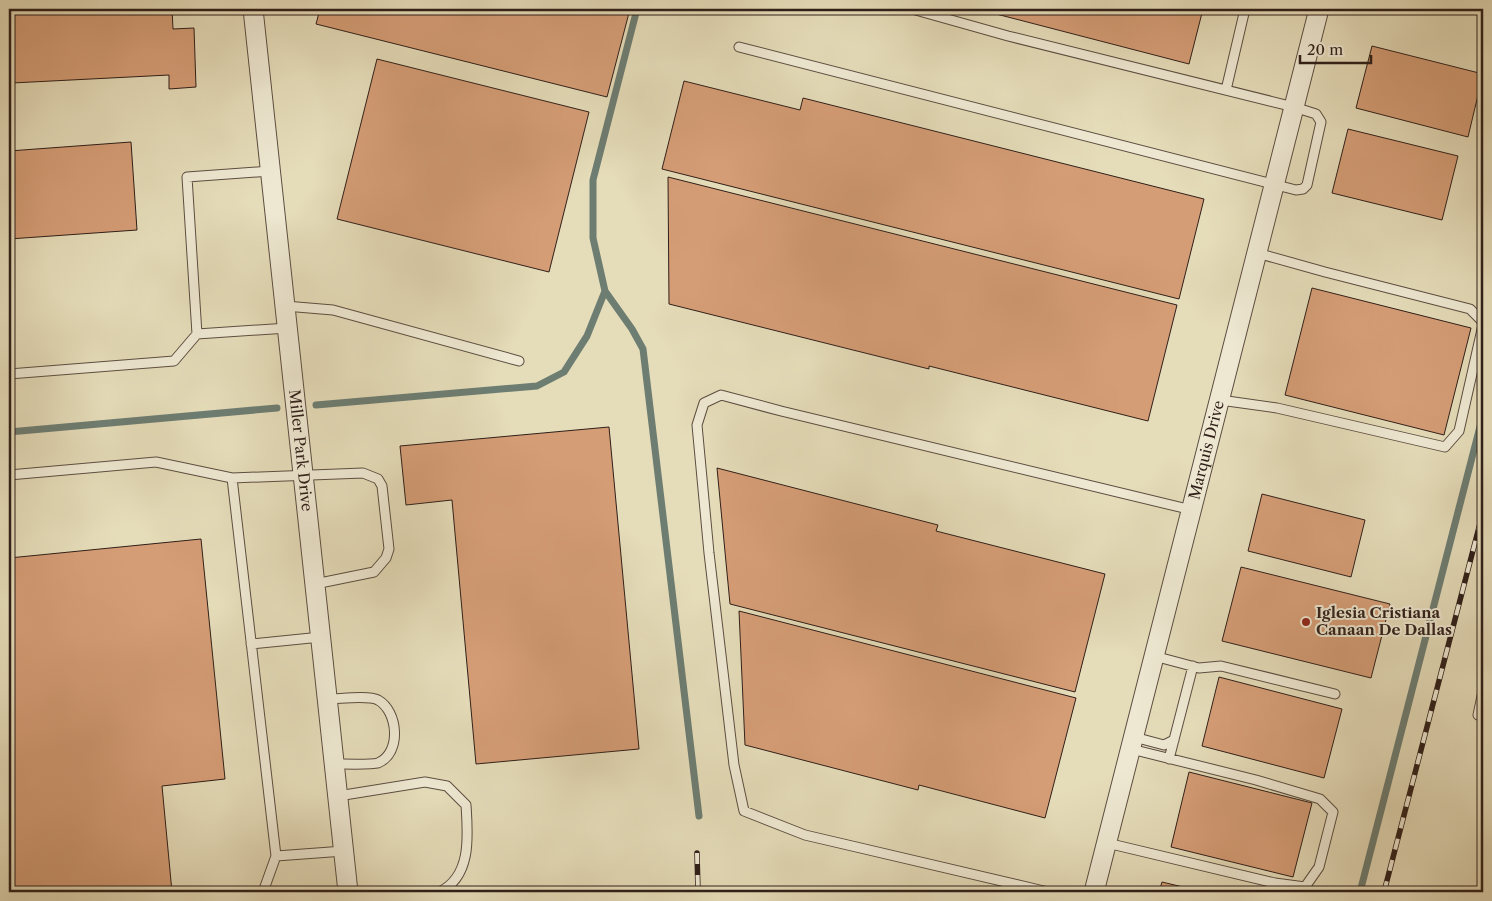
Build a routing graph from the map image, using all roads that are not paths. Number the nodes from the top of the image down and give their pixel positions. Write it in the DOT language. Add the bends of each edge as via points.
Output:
graph roads {
  1 [pos="253,9"];
  2 [pos="912,9"];
  3 [pos="1245,9"];
  4 [pos="1319,9"];
  5 [pos="739,47"];
  6 [pos="1226,90"];
  7 [pos="1294,107"];
  8 [pos="270,171"];
  9 [pos="1274,185"];
  10 [pos="1257,253"];
  11 [pos="285,306"];
  12 [pos="1483,324"];
  13 [pos="288,328"];
  14 [pos="198,334"];
  15 [pos="519,361"];
  16 [pos="9,374"];
  17 [pos="1220,400"];
  18 [pos="9,475"];
  19 [pos="304,475"];
  20 [pos="232,478"];
  21 [pos="1192,510"];
  22 [pos="315,584"];
  23 [pos="321,637"];
  24 [pos="251,644"];
  25 [pos="1154,656"];
  26 [pos="1193,666"];
  27 [pos="1483,691"];
  28 [pos="1335,694"];
  29 [pos="328,699"];
  30 [pos="1483,716"];
  31 [pos="1174,740"];
  32 [pos="1132,743"];
  33 [pos="1169,759"];
  34 [pos="335,764"];
  35 [pos="338,796"];
  36 [pos="1107,843"];
  37 [pos="344,851"];
  38 [pos="276,856"];
  39 [pos="264,892"];
  40 [pos="348,892"];
  41 [pos="439,892"];
  42 [pos="1048,892"];
  43 [pos="1094,892"];
  1 -- 8 [label="street, Miller Park Drive"];
  2 -- 6 [label="lane"];
  3 -- 6 [label="lane"];
  4 -- 7 [label="street, Marquis Drive"];
  5 -- 9 [label="lane"];
  6 -- 7 [label="lane"];
  7 -- 9 [label="street, Marquis Drive"];
  7 -- 9 [label="lane" via="1316,114 1321,122 1307,184 1296,190"];
  8 -- 11 [label="street, Miller Park Drive"];
  8 -- 14 [label="lane" via="187,176"];
  9 -- 10 [label="street, Marquis Drive"];
  10 -- 12 [label="lane" via="1470,309"];
  10 -- 17 [label="street, Marquis Drive"];
  11 -- 13 [label="street, Miller Park Drive"];
  11 -- 15 [label="lane" via="333,310"];
  12 -- 17 [label="lane" via="1459,431 1445,447 1277,408"];
  13 -- 14 [label="lane"];
  13 -- 19 [label="street, Miller Park Drive"];
  14 -- 16 [label="lane" via="174,361"];
  17 -- 21 [label="street, Marquis Drive"];
  18 -- 20 [label="lane" via="156,462"];
  19 -- 20 [label="lane"];
  19 -- 22 [label="street, Miller Park Drive"];
  19 -- 22 [label="lane" via="363,473 378,479 382,486 389,549 374,572"];
  20 -- 24 [label="lane"];
  21 -- 25 [label="street, Marquis Drive"];
  21 -- 42 [label="lane" via="720,395 704,403 697,425 709,553 734,765 744,811 804,835"];
  22 -- 23 [label="street, Miller Park Drive"];
  23 -- 24 [label="lane"];
  23 -- 29 [label="street, Miller Park Drive"];
  24 -- 38 [label="lane"];
  25 -- 26 [label="lane"];
  25 -- 32 [label="street, Marquis Drive"];
  26 -- 28 [label="lane" via="1221,666"];
  26 -- 31 [label="lane"];
  27 -- 30 [label="lane" via="1478,715"];
  29 -- 34 [label="street, Miller Park Drive"];
  29 -- 34 [label="lane" via="379,700 392,716 395,735 388,754 378,763"];
  31 -- 32 [label="lane" via="1164,745"];
  31 -- 33 [label="lane"];
  32 -- 33 [label="lane"];
  32 -- 36 [label="street, Marquis Drive"];
  33 -- 36 [label="lane" via="1320,799 1333,812 1319,867 1305,887 1275,883"];
  34 -- 35 [label="street, Miller Park Drive"];
  35 -- 37 [label="street, Miller Park Drive"];
  35 -- 41 [label="lane" via="425,782 447,786 466,804 466,857 459,876"];
  36 -- 43 [label="street, Marquis Drive"];
  37 -- 38 [label="lane"];
  37 -- 40 [label="street, Miller Park Drive"];
  38 -- 39 [label="lane"];
}
